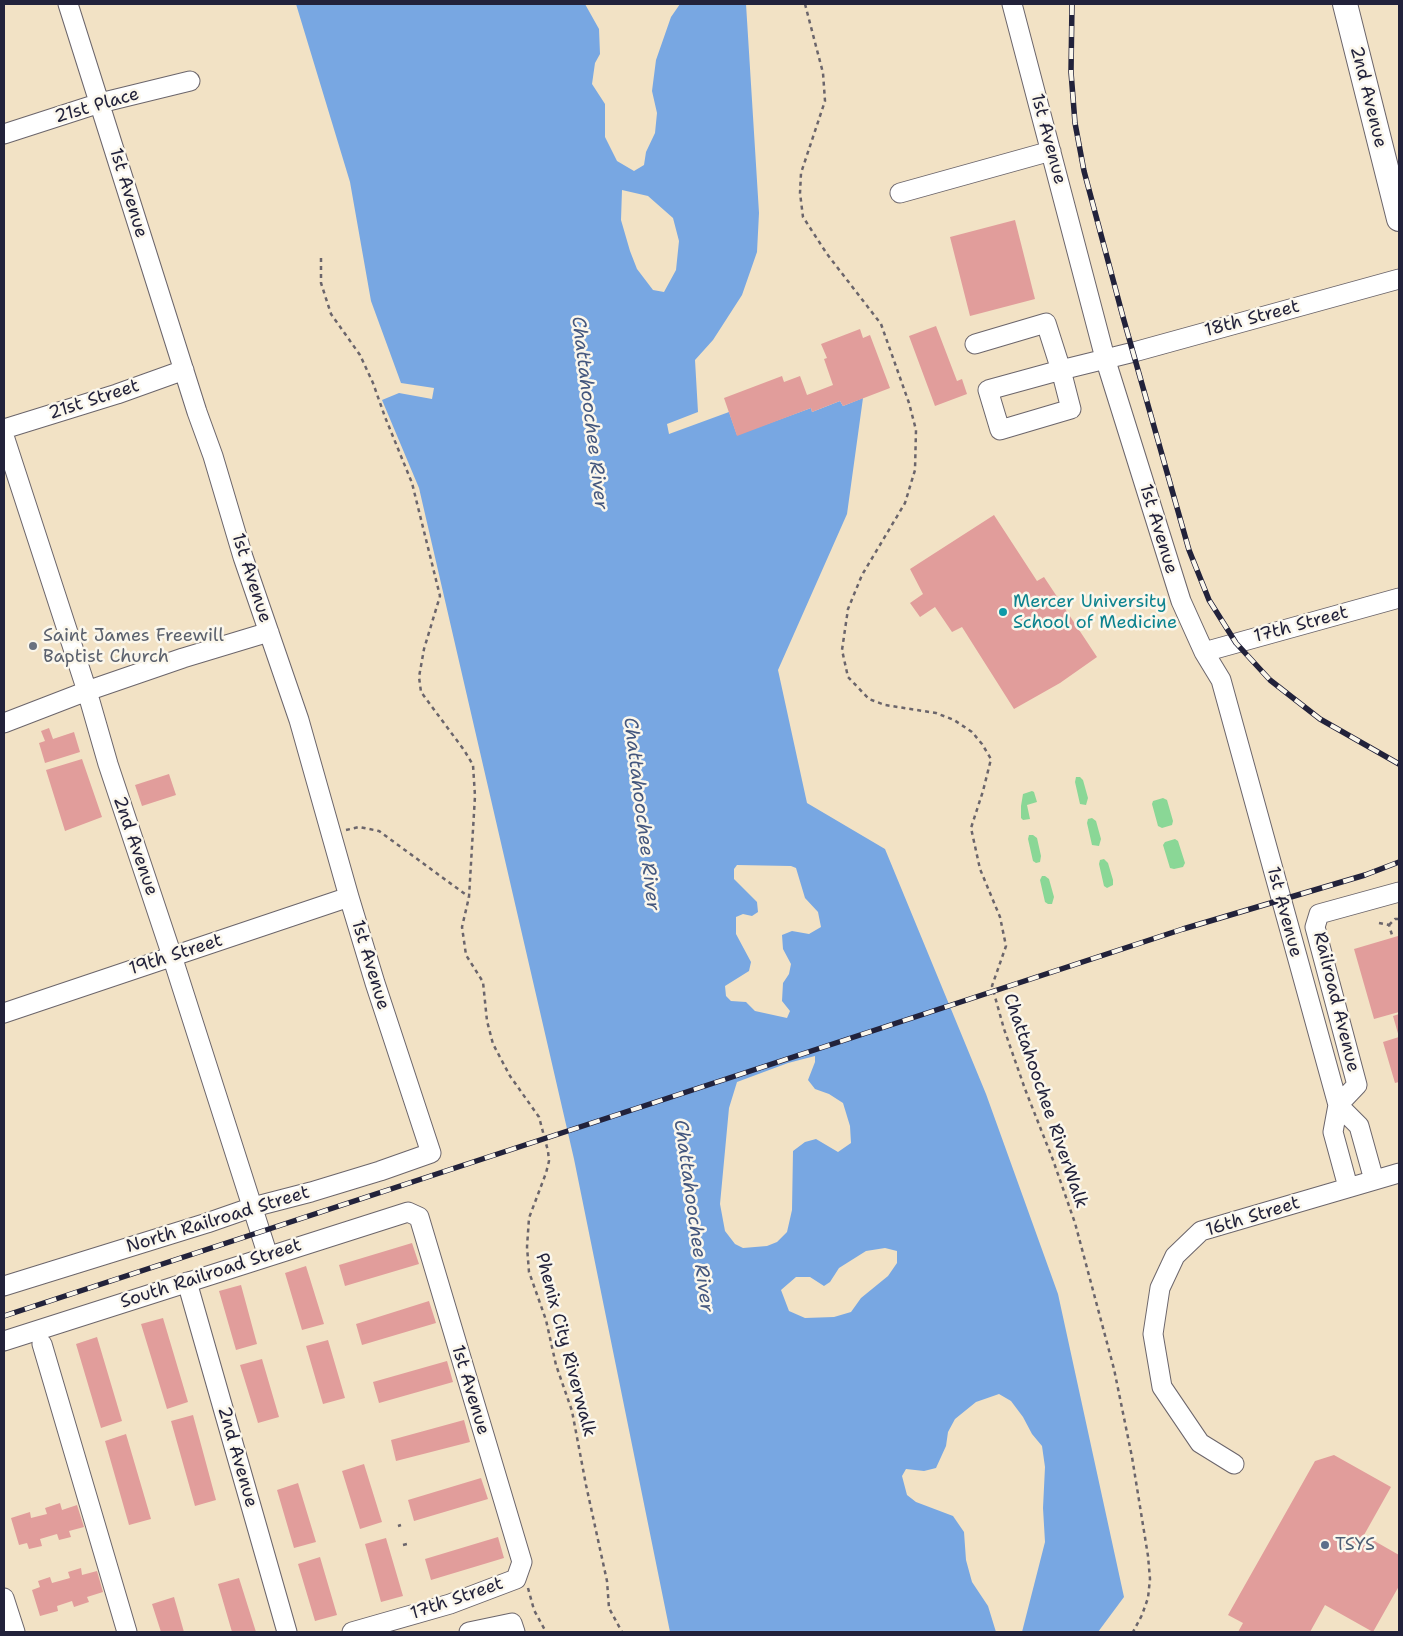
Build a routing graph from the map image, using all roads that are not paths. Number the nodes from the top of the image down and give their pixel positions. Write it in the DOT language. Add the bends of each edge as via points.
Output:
graph roads {
  1 [pos="68,4"];
  2 [pos="1012,4"];
  3 [pos="1345,4"];
  4 [pos="190,81"];
  5 [pos="100,103"];
  6 [pos="4,134"];
  7 [pos="1051,151"];
  8 [pos="900,193"];
  9 [pos="1399,219"];
  10 [pos="1399,279"];
  11 [pos="975,344"];
  12 [pos="1105,358"];
  13 [pos="184,370"];
  14 [pos="4,429"];
  15 [pos="4,436"];
  16 [pos="1399,598"];
  17 [pos="269,632"];
  18 [pos="1204,652"];
  19 [pos="87,691"];
  20 [pos="4,723"];
  21 [pos="1399,892"];
  22 [pos="349,897"];
  23 [pos="172,956"];
  24 [pos="4,1013"];
  25 [pos="1338,1105"];
  26 [pos="431,1153"];
  27 [pos="1399,1172"];
  28 [pos="1374,1180"];
  29 [pos="1348,1187"];
  30 [pos="253,1207"];
  31 [pos="418,1217"];
  32 [pos="268,1256"];
  33 [pos="187,1282"];
  34 [pos="4,1286"];
  35 [pos="4,1342"];
  36 [pos="42,1344"];
  37 [pos="1234,1464"];
  38 [pos="522,1562"];
  39 [pos="5,1605"];
  40 [pos="11,1631"];
  41 [pos="127,1632"];
  42 [pos="287,1632"];
  43 [pos="352,1632"];
  44 [pos="469,1632"];
  45 [pos="515,1632"];
  1 -- 5 [label="street, 1st Avenue"];
  2 -- 7 [label="street, 1st Avenue"];
  3 -- 9 [label="main road, 2nd Avenue"];
  4 -- 5 [label="street, 21st Place"];
  5 -- 6 [label="street, 21st Place"];
  5 -- 13 [label="street, 1st Avenue"];
  7 -- 8 [label="street"];
  7 -- 12 [label="street, 1st Avenue"];
  10 -- 12 [label="street, 18th Street"];
  11 -- 12 [label="street, 18th Street" via="1046,323 1060,370"];
  12 -- 18 [label="street, 1st Avenue" via="1181,601"];
  13 -- 14 [label="street, 21st Street"];
  13 -- 17 [label="street, 1st Avenue"];
  15 -- 19 [label="street, 2nd Avenue"];
  16 -- 18 [label="street, 17th Street"];
  17 -- 19 [label="street"];
  17 -- 22 [label="street, 1st Avenue" via="299,720"];
  18 -- 25 [label="street, 1st Avenue" via="1221,680"];
  19 -- 20 [label="street"];
  19 -- 23 [label="street, 2nd Avenue"];
  21 -- 25 [label="street, Railroad Avenue" via="1319,914 1315,927 1357,1085"];
  22 -- 23 [label="street, 19th Street"];
  22 -- 26 [label="street, 1st Avenue"];
  23 -- 24 [label="street, 19th Street"];
  23 -- 30 [label="street, 2nd Avenue"];
  25 -- 28 [label="street, 1st Avenue" via="1359,1126"];
  25 -- 29 [label="street, 1st Avenue" via="1333,1132"];
  26 -- 30 [label="street, North Railroad Street"];
  27 -- 28 [label="street, 16th Street"];
  28 -- 29 [label="street, 16th Street"];
  29 -- 37 [label="street, 16th Street" via="1201,1231 1175,1256 1160,1288 1153,1334 1162,1387 1200,1443"];
  30 -- 32 [label="street, 2nd Avenue"];
  30 -- 34 [label="street, North Railroad Street"];
  31 -- 32 [label="street, South Railroad Street" via="408,1212"];
  31 -- 38 [label="street, 1st Avenue"];
  32 -- 33 [label="street, South Railroad Street"];
  33 -- 35 [label="street, South Railroad Street"];
  33 -- 42 [label="street, 2nd Avenue"];
  36 -- 41 [label="street"];
  38 -- 43 [label="street, 17th Street" via="516,1579 450,1604"];
  39 -- 40 [label="street"];
  44 -- 45 [label="street" via="512,1623"];
}
